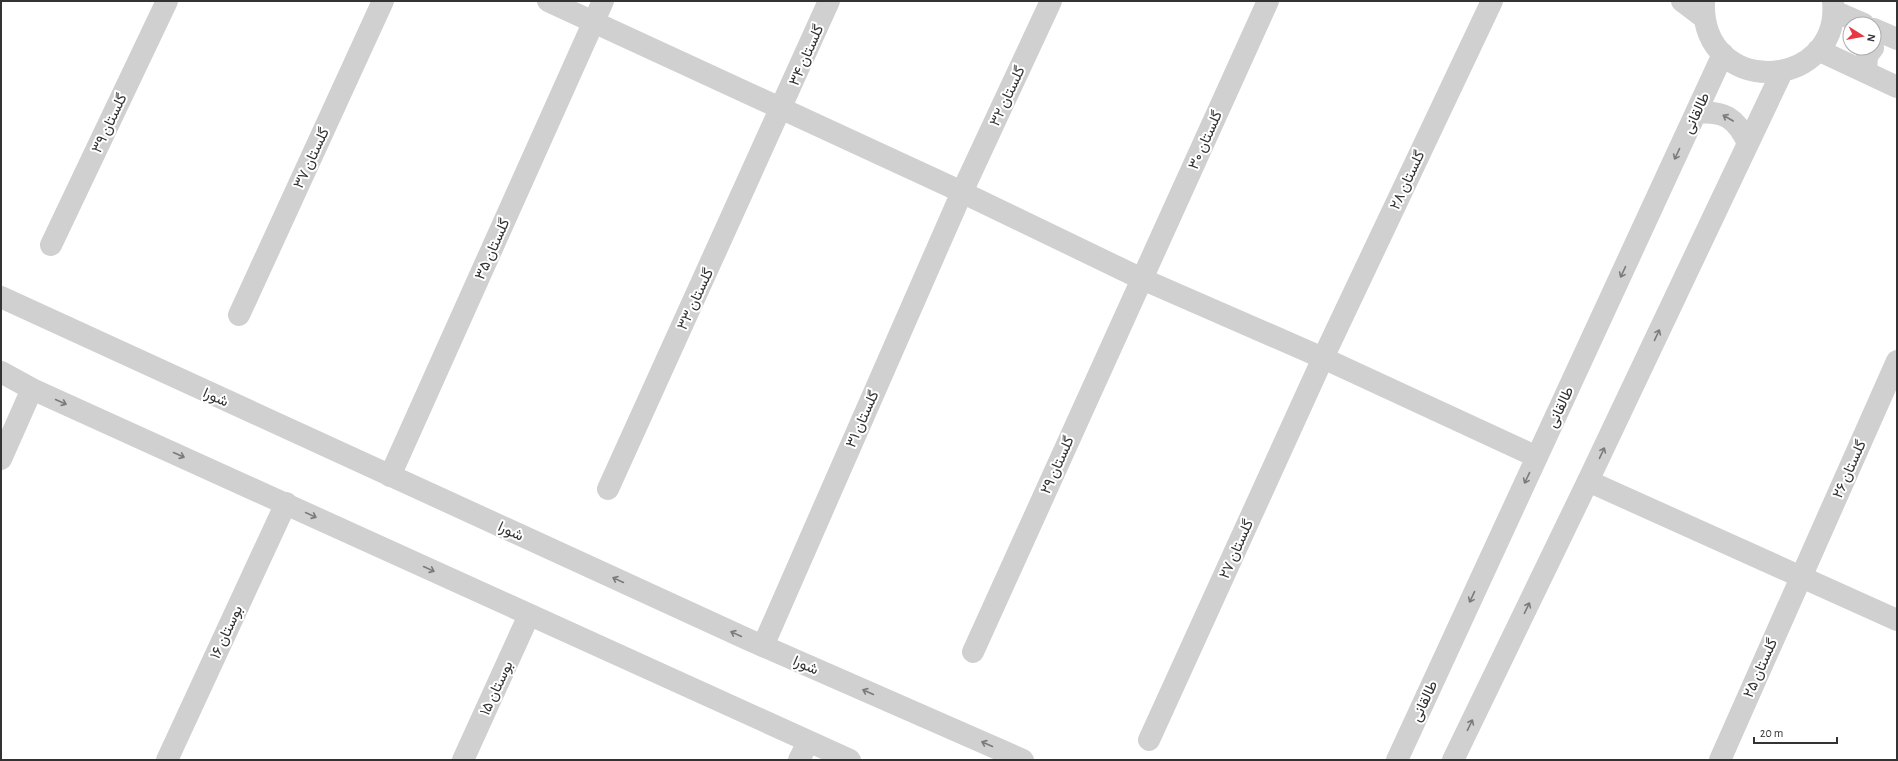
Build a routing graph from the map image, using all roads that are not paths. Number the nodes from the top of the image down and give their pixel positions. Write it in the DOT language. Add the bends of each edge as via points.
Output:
graph roads {
  1 [pos="167,1"];
  2 [pos="383,1"];
  3 [pos="548,1"];
  4 [pos="603,1"];
  5 [pos="829,1"];
  6 [pos="1051,1"];
  7 [pos="1268,1"];
  8 [pos="1492,1"];
  9 [pos="1682,1"];
  10 [pos="1833,6"];
  11 [pos="1704,9"];
  12 [pos="1850,16"];
  13 [pos="593,22"];
  14 [pos="1818,50"];
  15 [pos="1723,54"];
  16 [pos="1867,56"];
  17 [pos="1782,72"];
  18 [pos="1866,72"];
  19 [pos="1897,87"];
  20 [pos="782,109"];
  21 [pos="1696,113"];
  22 [pos="1748,143"];
  23 [pos="962,192"];
  24 [pos="51,245"];
  25 [pos="1142,279"];
  26 [pos="1,297"];
  27 [pos="239,315"];
  28 [pos="1323,358"];
  29 [pos="1897,361"];
  30 [pos="1,372"];
  31 [pos="32,388"];
  32 [pos="1537,457"];
  33 [pos="1,459"];
  34 [pos="390,476"];
  35 [pos="1588,481"];
  36 [pos="608,489"];
  37 [pos="286,503"];
  38 [pos="1800,576"];
  39 [pos="529,615"];
  40 [pos="1897,620"];
  41 [pos="763,646"];
  42 [pos="973,652"];
  43 [pos="1149,740"];
  44 [pos="804,751"];
  45 [pos="167,760"];
  46 [pos="463,760"];
  47 [pos="850,760"];
  48 [pos="1023,760"];
  49 [pos="1397,760"];
  50 [pos="1453,760"];
  51 [pos="1720,760"];
  1 -- 24 [label="street, گلستان ۳۹"];
  2 -- 27 [label="street, گلستان ۳۷"];
  3 -- 13 [label="street"];
  4 -- 13 [label="street, گلستان ۳۵"];
  5 -- 20 [label="street, گلستان ۳۴"];
  6 -- 23 [label="street, گلستان ۳۲"];
  7 -- 25 [label="street, گلستان ۳۰"];
  8 -- 28 [label="street, گلستان ۲۸"];
  9 -- 11 [label="street"];
  10 -- 12 [label="street"];
  10 -- 14 [label="street" via="1829,32"];
  11 -- 15 [label="street" via="1710,37"];
  13 -- 20 [label="street"];
  13 -- 34 [label="street, گلستان ۳۵"];
  14 -- 17 [label="street" via="1802,64"];
  14 -- 18 [label="street"];
  15 -- 17 [label="street" via="1740,67 1760,73"];
  15 -- 21 [label="street, طالقانی"];
  16 -- 18 [label="street"];
  17 -- 22 [label="street"];
  18 -- 19 [label="street"];
  20 -- 23 [label="street"];
  20 -- 36 [label="street, گلستان ۳۳"];
  22 -- 21 [label="street, one-way" via="1741,128 1728,117 1712,112"];
  21 -- 32 [label="street, طالقانی, one-way"];
  35 -- 22 [label="street, one-way"];
  23 -- 25 [label="street"];
  23 -- 41 [label="street, گلستان ۳۱"];
  25 -- 28 [label="street"];
  25 -- 42 [label="street, گلستان ۲۹"];
  26 -- 34 [label="street, شورا"];
  28 -- 32 [label="street"];
  28 -- 43 [label="street, گلستان ۲۷"];
  29 -- 38 [label="street, گلستان ۲۶"];
  30 -- 31 [label="street"];
  31 -- 33 [label="street"];
  31 -- 37 [label="street, one-way"];
  32 -- 49 [label="street, طالقانی, one-way"];
  41 -- 34 [label="street, شورا, one-way"];
  35 -- 38 [label="street"];
  50 -- 35 [label="street, one-way"];
  37 -- 39 [label="street, one-way"];
  37 -- 45 [label="street, بوستان ۱۶"];
  38 -- 40 [label="street"];
  38 -- 51 [label="street, گلستان ۲۵"];
  39 -- 44 [label="street"];
  39 -- 46 [label="street, بوستان ۱۵"];
  48 -- 41 [label="street, شورا, one-way"];
  44 -- 47 [label="street"];
}
